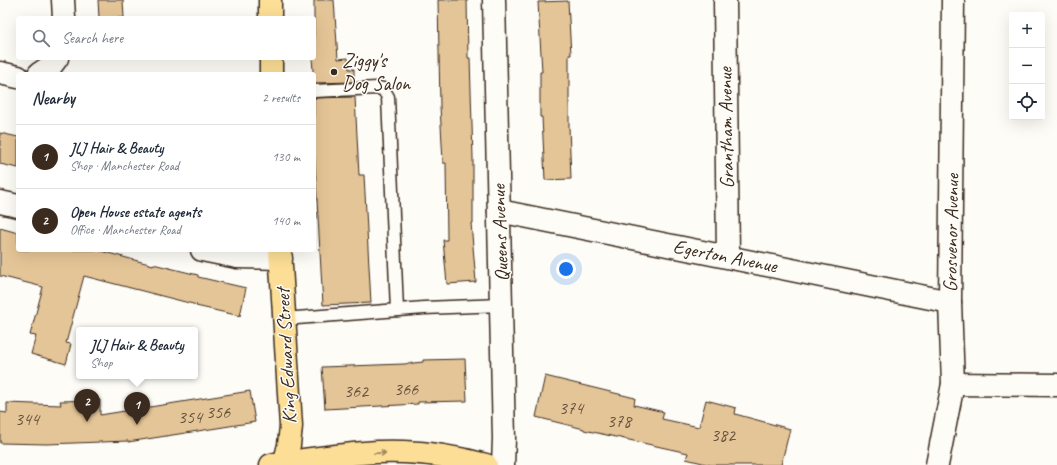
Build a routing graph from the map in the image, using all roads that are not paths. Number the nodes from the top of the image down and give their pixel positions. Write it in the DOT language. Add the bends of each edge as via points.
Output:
graph roads {
  1 [pos="63,0"];
  2 [pos="270,0"];
  3 [pos="494,0"];
  4 [pos="725,0"];
  5 [pos="953,0"];
  6 [pos="64,16"];
  7 [pos="270,16"];
  8 [pos="56,60"];
  9 [pos="271,60"];
  10 [pos="42,72"];
  11 [pos="271,72"];
  12 [pos="0,73"];
  13 [pos="16,77"];
  14 [pos="316,91"];
  15 [pos="0,202"];
  16 [pos="16,206"];
  17 [pos="499,211"];
  18 [pos="212,252"];
  19 [pos="280,254"];
  20 [pos="728,256"];
  21 [pos="950,302"];
  22 [pos="502,304"];
  23 [pos="397,310"];
  24 [pos="284,319"];
  25 [pos="953,384"];
  26 [pos="1057,384"];
  27 [pos="282,464"];
  28 [pos="486,465"];
  29 [pos="502,465"];
  30 [pos="937,465"];
  1 -- 6 [label="street"];
  2 -- 7 [label="main road"];
  3 -- 17 [label="street, Queens Avenue"];
  4 -- 20 [label="street, Grantham Avenue"];
  5 -- 21 [label="street, Grosvenor Avenue"];
  8 -- 10 [label="street"];
  9 -- 11 [label="main road"];
  12 -- 13 [label="street"];
  14 -- 23 [label="lane" via="377,88 383,89 388,97"];
  15 -- 16 [label="street"];
  17 -- 20 [label="street, Egerton Avenue"];
  17 -- 22 [label="street, Queens Avenue"];
  18 -- 19 [label="street" via="236,257"];
  19 -- 24 [label="main road, King Edward Street"];
  20 -- 21 [label="street, Egerton Avenue"];
  21 -- 25 [label="street, Grosvenor Avenue"];
  22 -- 23 [label="lane"];
  22 -- 29 [label="street, Queens Avenue"];
  23 -- 24 [label="lane"];
  24 -- 27 [label="main road, King Edward Street" via="291,426"];
  25 -- 26 [label="street"];
  25 -- 30 [label="street, Grosvenor Avenue"];
  27 -- 28 [label="main road, one-way" via="371,453 404,452 452,456"];
}
